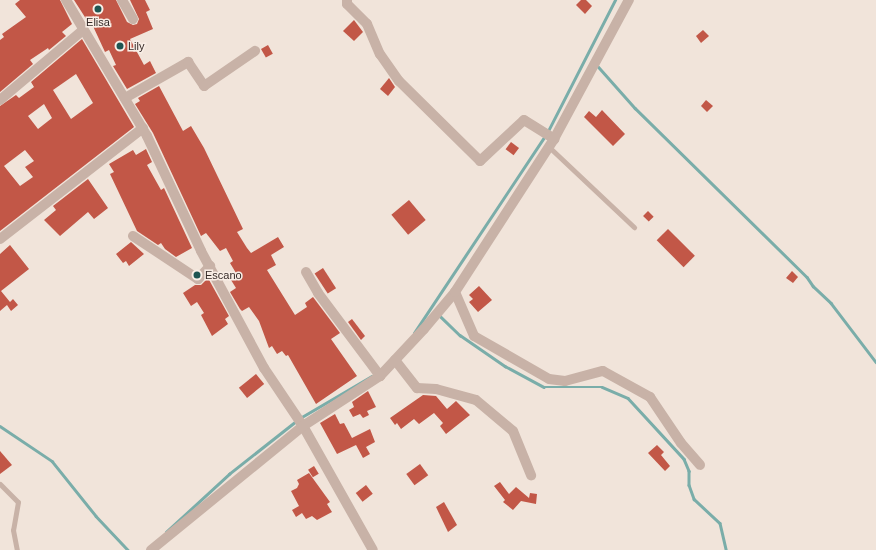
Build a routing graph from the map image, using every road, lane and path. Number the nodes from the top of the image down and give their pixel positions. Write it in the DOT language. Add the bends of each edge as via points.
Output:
graph roads {
  1 [pos="66,0"];
  2 [pos="122,0"];
  3 [pos="347,0"];
  4 [pos="629,0"];
  5 [pos="133,19"];
  6 [pos="83,30"];
  7 [pos="255,51"];
  8 [pos="124,98"];
  9 [pos="0,100"];
  10 [pos="143,128"];
  11 [pos="552,143"];
  12 [pos="634,227"];
  13 [pos="133,236"];
  14 [pos="0,239"];
  15 [pos="210,266"];
  16 [pos="306,272"];
  17 [pos="455,292"];
  18 [pos="395,360"];
  19 [pos="380,376"];
  20 [pos="303,426"];
  21 [pos="700,465"];
  22 [pos="531,475"];
  23 [pos="0,484"];
  24 [pos="17,550"];
  25 [pos="151,550"];
  26 [pos="373,550"];
  1 -- 6 [label="street"];
  2 -- 5 [label="street"];
  3 -- 11 [label="street" via="347,4 367,24 380,54 399,81 480,161 524,120"];
  4 -- 11 [label="street"];
  6 -- 8 [label="street"];
  6 -- 9 [label="street"];
  7 -- 8 [label="street" via="204,86 188,62"];
  8 -- 10 [label="street"];
  10 -- 14 [label="street"];
  10 -- 15 [label="street"];
  11 -- 12 [label="lane"];
  11 -- 17 [label="street"];
  13 -- 15 [label="street" via="198,279"];
  15 -- 20 [label="street" via="264,368"];
  16 -- 19 [label="street" via="318,293"];
  17 -- 18 [label="street"];
  17 -- 21 [label="street" via="474,336 549,379 565,381 603,371 650,397 681,443"];
  18 -- 19 [label="street"];
  18 -- 22 [label="street" via="417,388 436,389 476,400 513,431"];
  19 -- 20 [label="street"];
  20 -- 25 [label="street"];
  20 -- 26 [label="street"];
  23 -- 24 [label="lane" via="18,502 13,530"];
}
